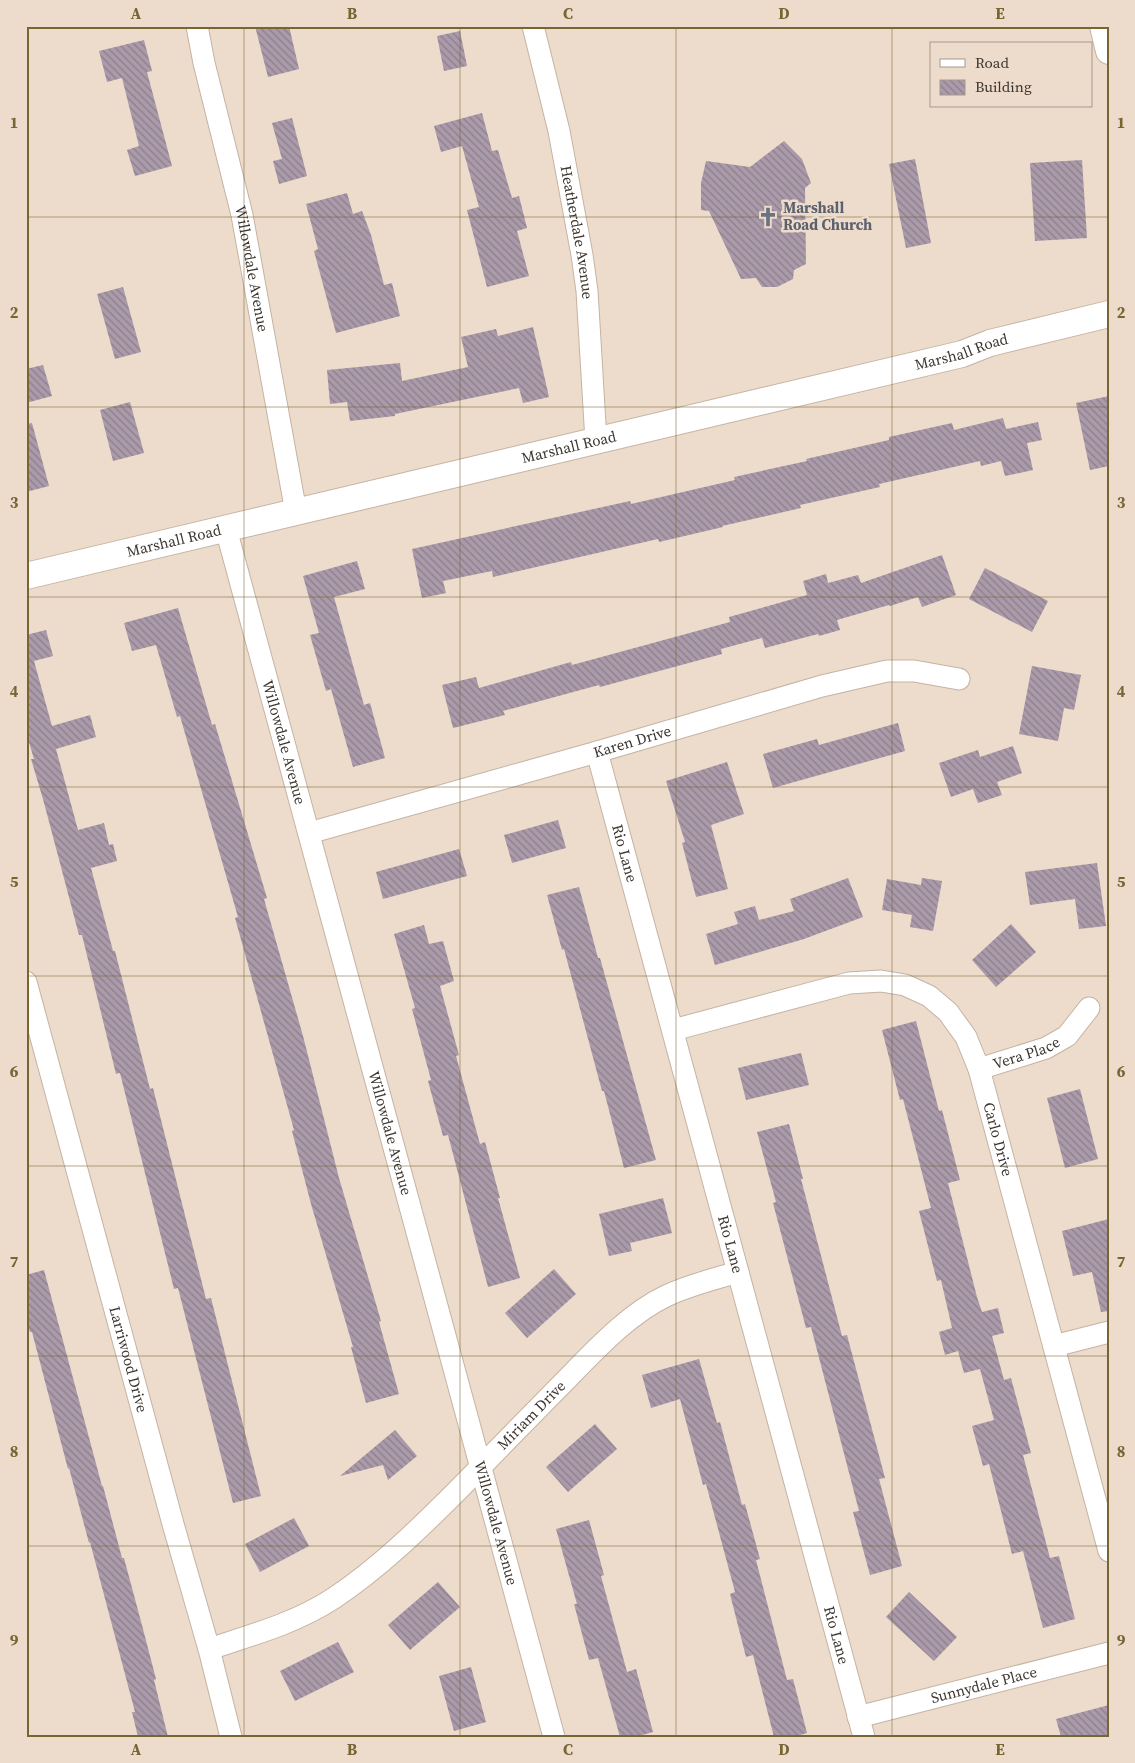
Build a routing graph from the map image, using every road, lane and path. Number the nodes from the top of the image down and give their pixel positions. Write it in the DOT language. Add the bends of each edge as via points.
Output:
graph roads {
  1 [pos="197,26"];
  2 [pos="533,26"];
  3 [pos="1103,26"];
  4 [pos="1109,51"];
  5 [pos="1109,314"];
  6 [pos="596,441"];
  7 [pos="296,512"];
  8 [pos="226,529"];
  9 [pos="26,576"];
  10 [pos="959,679"];
  11 [pos="597,752"];
  12 [pos="309,832"];
  13 [pos="26,982"];
  14 [pos="1089,1008"];
  15 [pos="673,1030"];
  16 [pos="979,1069"];
  17 [pos="738,1272"];
  18 [pos="1109,1332"];
  19 [pos="1054,1346"];
  20 [pos="480,1468"];
  21 [pos="1109,1551"];
  22 [pos="209,1649"];
  23 [pos="1109,1652"];
  24 [pos="861,1727"];
  25 [pos="231,1737"];
  26 [pos="554,1737"];
  1 -- 7 [label="street, Willowdale Avenue" via="242,215"];
  2 -- 6 [label="street, Heatherdale Avenue" via="559,130 582,255"];
  3 -- 4 [label="street"];
  5 -- 6 [label="street, Marshall Road" via="990,343 962,354"];
  6 -- 7 [label="street, Marshall Road"];
  7 -- 8 [label="street, Marshall Road"];
  8 -- 9 [label="street, Marshall Road"];
  8 -- 12 [label="street, Willowdale Avenue"];
  10 -- 11 [label="street, Karen Drive" via="887,670"];
  11 -- 12 [label="street, Karen Drive"];
  11 -- 15 [label="street, Rio Lane"];
  12 -- 20 [label="street, Willowdale Avenue"];
  13 -- 22 [label="street, Larriwood Drive"];
  14 -- 16 [label="street, Vera Place" via="1067,1036 1046,1048"];
  15 -- 16 [label="street, Carlo Drive" via="850,983 881,981 905,985 929,996 948,1012 966,1037"];
  15 -- 17 [label="street, Rio Lane"];
  16 -- 19 [label="street, Carlo Drive"];
  17 -- 20 [label="street, Miriam Drive" via="665,1296 641,1311 608,1339"];
  17 -- 24 [label="street, Rio Lane"];
  18 -- 19 [label="street"];
  19 -- 21 [label="street, Carlo Drive"];
  20 -- 22 [label="street, Miriam Drive" via="378,1566 334,1598 271,1629"];
  20 -- 26 [label="street, Willowdale Avenue"];
  22 -- 25 [label="street, Larriwood Drive"];
  23 -- 24 [label="street, Sunnydale Place"];
}
